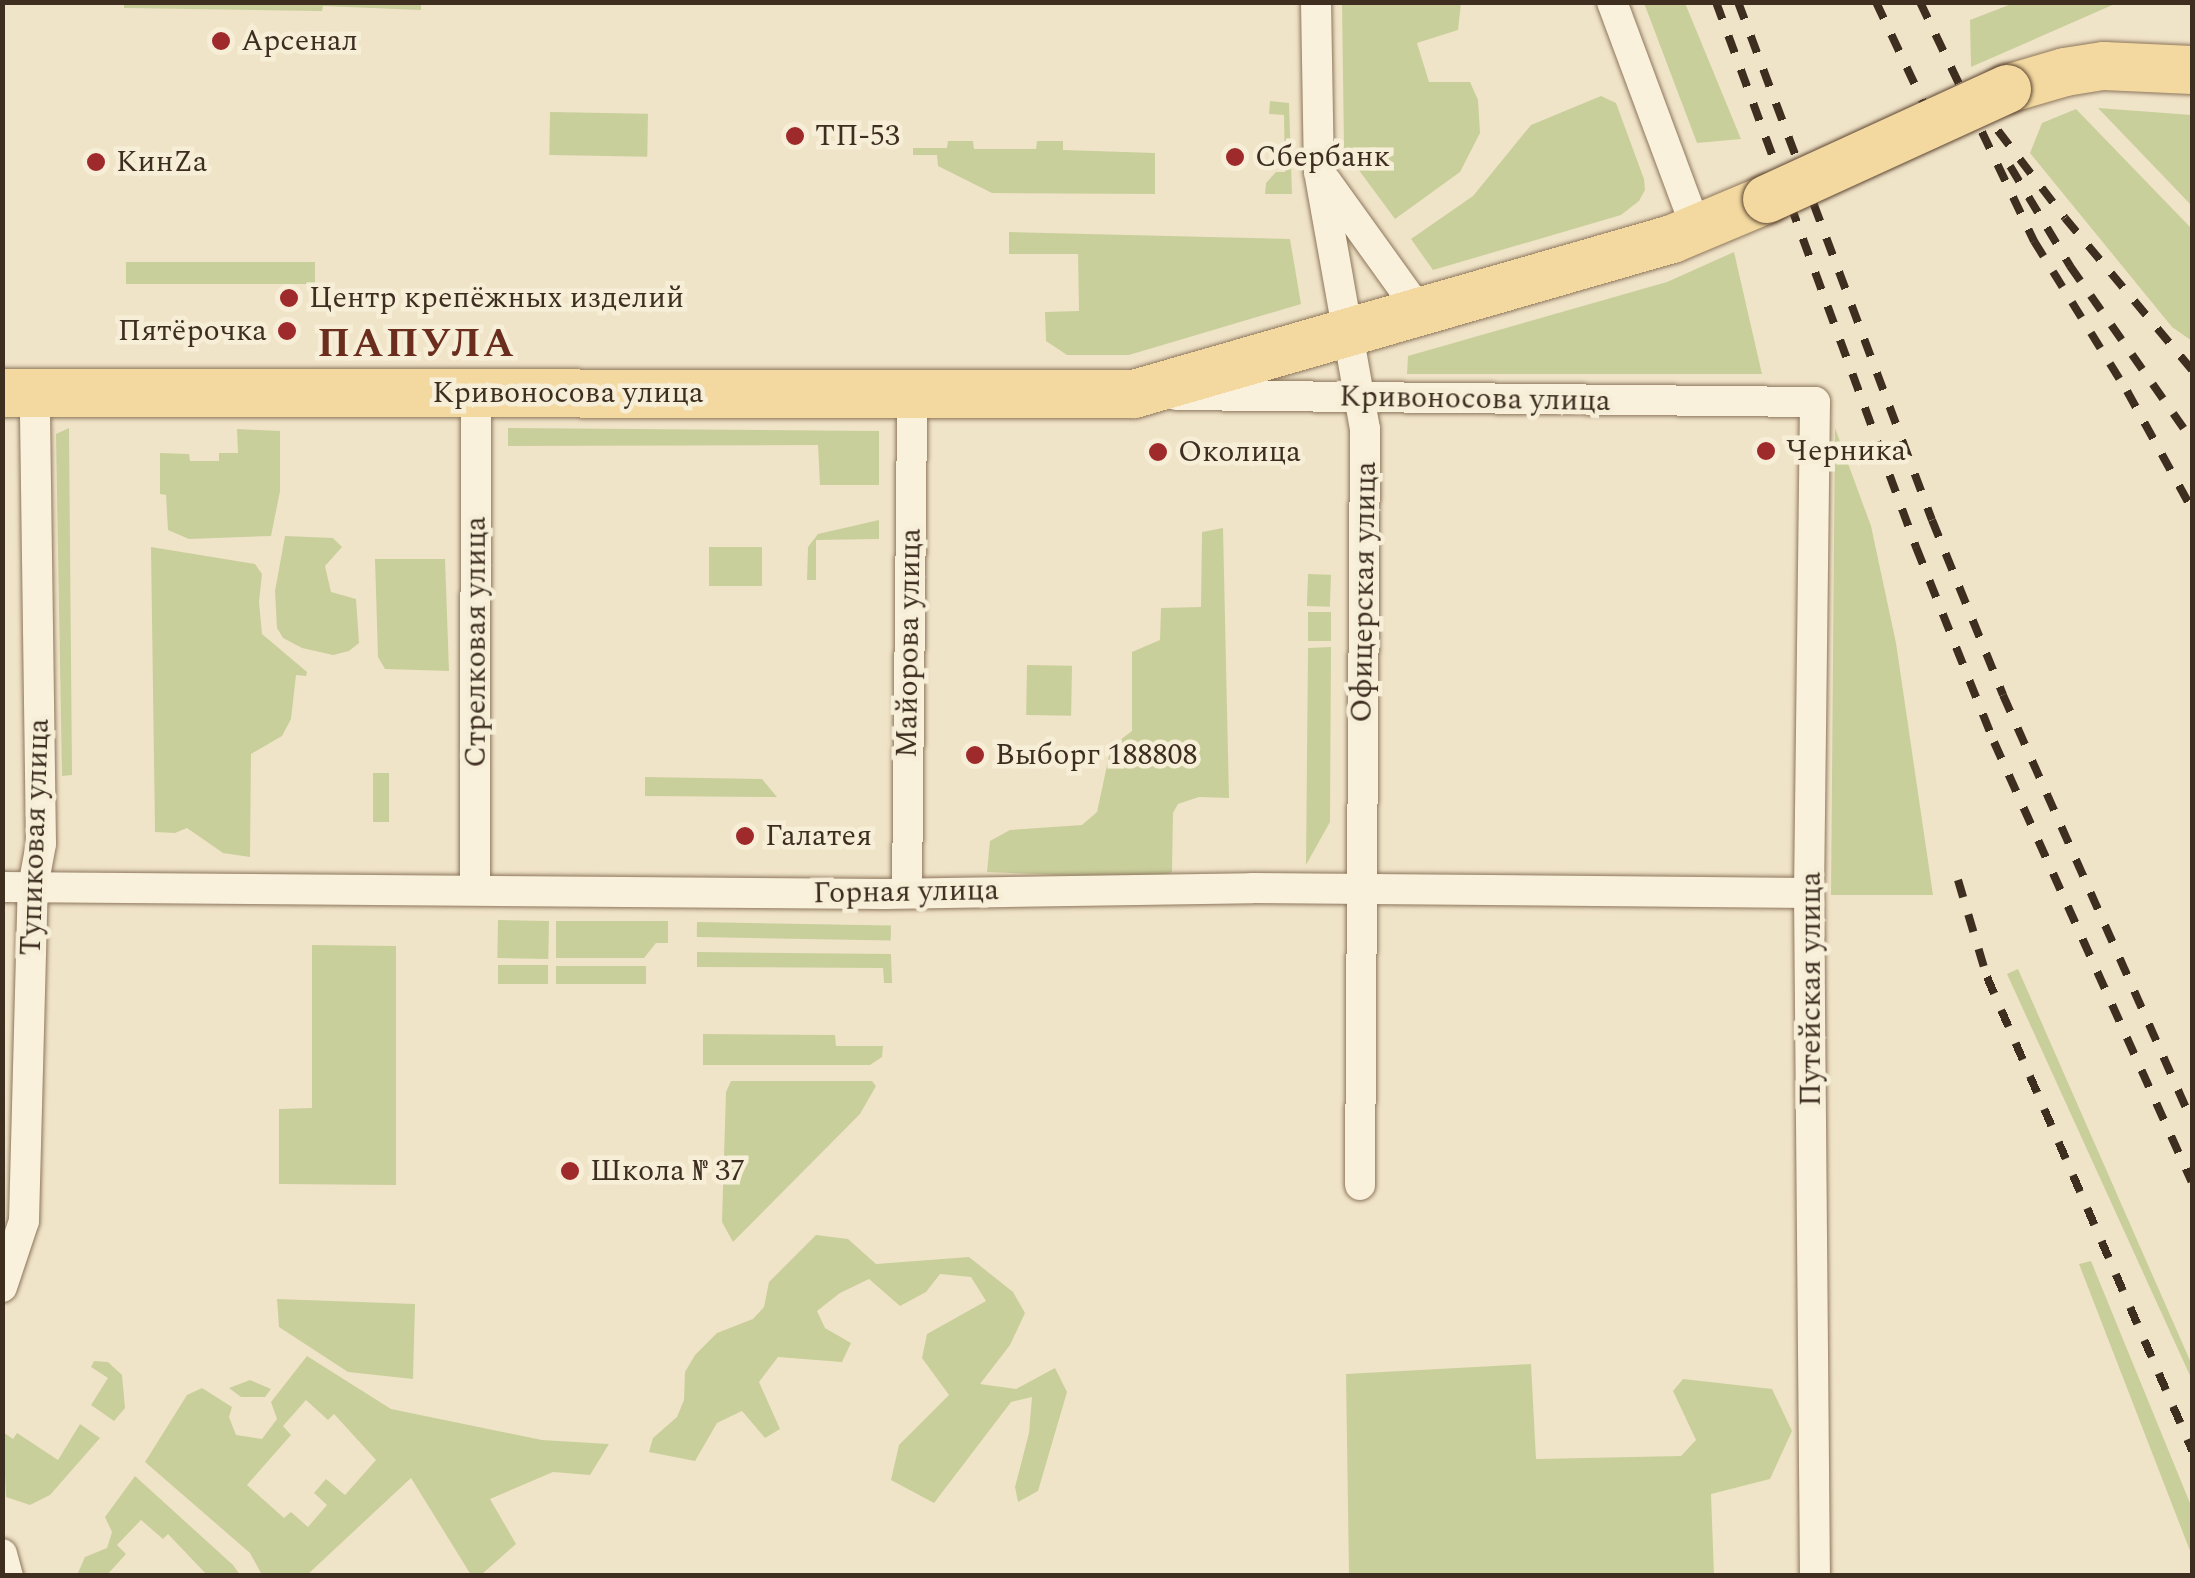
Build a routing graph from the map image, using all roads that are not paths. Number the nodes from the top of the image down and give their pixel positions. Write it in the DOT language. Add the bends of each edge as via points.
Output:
graph roads {
  1 [pos="1316,2"];
  2 [pos="1612,2"];
  3 [pos="2192,70"];
  4 [pos="1319,171"];
  5 [pos="1697,230"];
  6 [pos="1420,312"];
  7 [pos="1349,332"];
  8 [pos="19,393"];
  9 [pos="476,393"];
  10 [pos="912,394"];
  11 [pos="1134,394"];
  12 [pos="1362,398"];
  13 [pos="1815,402"];
  14 [pos="18,887"];
  15 [pos="1362,889"];
  16 [pos="475,890"];
  17 [pos="907,892"];
  18 [pos="1810,893"];
  19 [pos="1360,1186"];
  20 [pos="2,1287"];
  21 [pos="2,1554"];
  22 [pos="8,1576"];
  23 [pos="1816,1576"];
  1 -- 4 [label="street, Офицерская улица"];
  2 -- 5 [label="street"];
  3 -- 5 [label="main road, Кривоносова улица, bridge" via="2104,66 2006,89"];
  4 -- 6 [label="street"];
  4 -- 7 [label="street, Офицерская улица"];
  5 -- 6 [label="main road, Кривоносова улица"];
  6 -- 7 [label="main road, Кривоносова улица"];
  7 -- 11 [label="main road, Кривоносова улица"];
  7 -- 12 [label="street, Офицерская улица"];
  8 -- 9 [label="main road, Кривоносова улица"];
  8 -- 14 [label="street, Тупиковая улица" via="41,844"];
  9 -- 10 [label="main road, Кривоносова улица"];
  9 -- 16 [label="street, Стрелковая улица"];
  10 -- 11 [label="main road, Кривоносова улица"];
  10 -- 17 [label="street, Майорова улица"];
  11 -- 12 [label="street, Кривоносова улица"];
  12 -- 13 [label="street, Кривоносова улица"];
  12 -- 15 [label="street, Офицерская улица"];
  13 -- 18 [label="street, Путейская улица"];
  14 -- 16 [label="street, Горная улица"];
  14 -- 20 [label="street, Тупиковая улица" via="24,1221"];
  15 -- 17 [label="street, Горная улица"];
  15 -- 18 [label="street, Горная улица"];
  15 -- 19 [label="street, Офицерская улица"];
  16 -- 17 [label="street, Горная улица"];
  18 -- 23 [label="street, Путейская улица"];
  21 -- 22 [label="street"];
}
